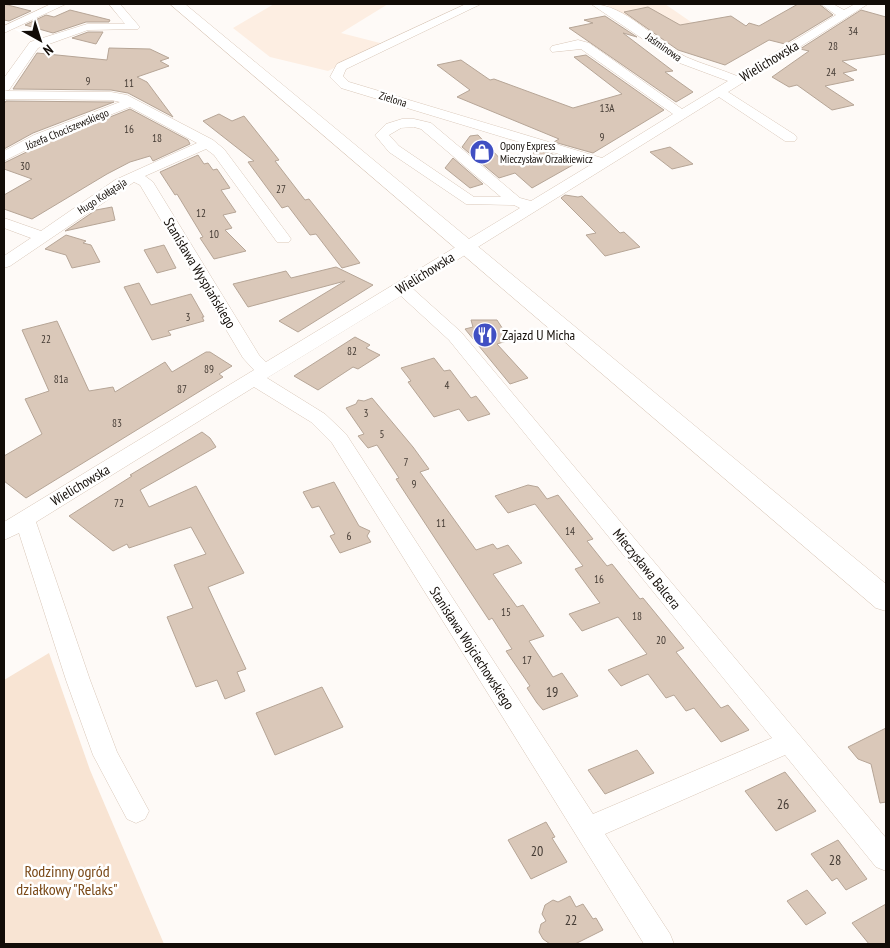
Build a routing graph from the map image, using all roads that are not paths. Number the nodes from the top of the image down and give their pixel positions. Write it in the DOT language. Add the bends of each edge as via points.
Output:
graph roads {
  1 [pos="60,4"];
  2 [pos="177,4"];
  3 [pos="475,4"];
  4 [pos="596,4"];
  5 [pos="826,4"];
  6 [pos="862,4"];
  7 [pos="117,8"];
  8 [pos="845,14"];
  9 [pos="87,28"];
  10 [pos="5,29"];
  11 [pos="556,49"];
  12 [pos="737,80"];
  13 [pos="4,87"];
  14 [pos="718,93"];
  15 [pos="4,94"];
  16 [pos="131,102"];
  17 [pos="684,114"];
  18 [pos="461,120"];
  19 [pos="430,130"];
  20 [pos="790,138"];
  21 [pos="208,144"];
  22 [pos="4,158"];
  23 [pos="605,163"];
  24 [pos="134,176"];
  25 [pos="515,202"];
  26 [pos="533,207"];
  27 [pos="4,223"];
  28 [pos="40,236"];
  29 [pos="283,239"];
  30 [pos="466,247"];
  31 [pos="4,263"];
  32 [pos="401,287"];
  33 [pos="261,375"];
  34 [pos="25,518"];
  35 [pos="4,532"];
  36 [pos="886,600"];
  37 [pos="788,742"];
  38 [pos="136,811"];
  39 [pos="588,829"];
  40 [pos="886,858"];
  41 [pos="660,944"];
  1 -- 10 [label="street"];
  2 -- 30 [label="main road"];
  3 -- 18 [label="street, Zielona" via="341,68 336,77 345,85"];
  4 -- 12 [label="street, Jaśminowa" via="681,59"];
  5 -- 8 [label="street"];
  6 -- 8 [label="street, Wielichowska"];
  7 -- 9 [label="street"];
  7 -- 9 [label="street" via="134,27"];
  8 -- 12 [label="street, Wielichowska"];
  9 -- 13 [label="street" via="34,45"];
  11 -- 17 [label="street" via="578,44 585,46 673,110"];
  12 -- 14 [label="street, Wielichowska"];
  14 -- 17 [label="street, Wielichowska"];
  14 -- 20 [label="street" via="728,96"];
  15 -- 16 [label="street" via="111,96"];
  16 -- 21 [label="street"];
  16 -- 22 [label="street, Józefa Chociszewskiego" via="39,138"];
  17 -- 23 [label="street, Wielichowska"];
  18 -- 19 [label="street"];
  18 -- 23 [label="street, Zielona"];
  19 -- 25 [label="street"];
  19 -- 25 [label="street" via="418,123 409,123 387,128 382,135 394,149 471,201"];
  21 -- 24 [label="street, Hugo Kołłątaja"];
  21 -- 29 [label="street" via="220,152"];
  23 -- 26 [label="street, Wielichowska"];
  24 -- 28 [label="street, Hugo Kołłątaja"];
  24 -- 33 [label="street, Stanisława Wyspiańskiego" via="146,182"];
  25 -- 26 [label="street"];
  26 -- 30 [label="street, Wielichowska"];
  27 -- 28 [label="street"];
  28 -- 31 [label="street, Hugo Kołłątaja"];
  30 -- 32 [label="street, Wielichowska"];
  30 -- 36 [label="main road"];
  32 -- 33 [label="street, Wielichowska"];
  32 -- 37 [label="street, Mieczysława Balcera" via="456,336"];
  33 -- 34 [label="street, Wielichowska"];
  33 -- 39 [label="street, Stanisława Wojciechowskiego" via="318,418 339,439"];
  34 -- 35 [label="street, Wielichowska"];
  34 -- 38 [label="street" via="106,755"];
  37 -- 39 [label="street"];
  37 -- 40 [label="street, Mieczysława Balcera"];
  39 -- 41 [label="street, Stanisława Wojciechowskiego"];
}
